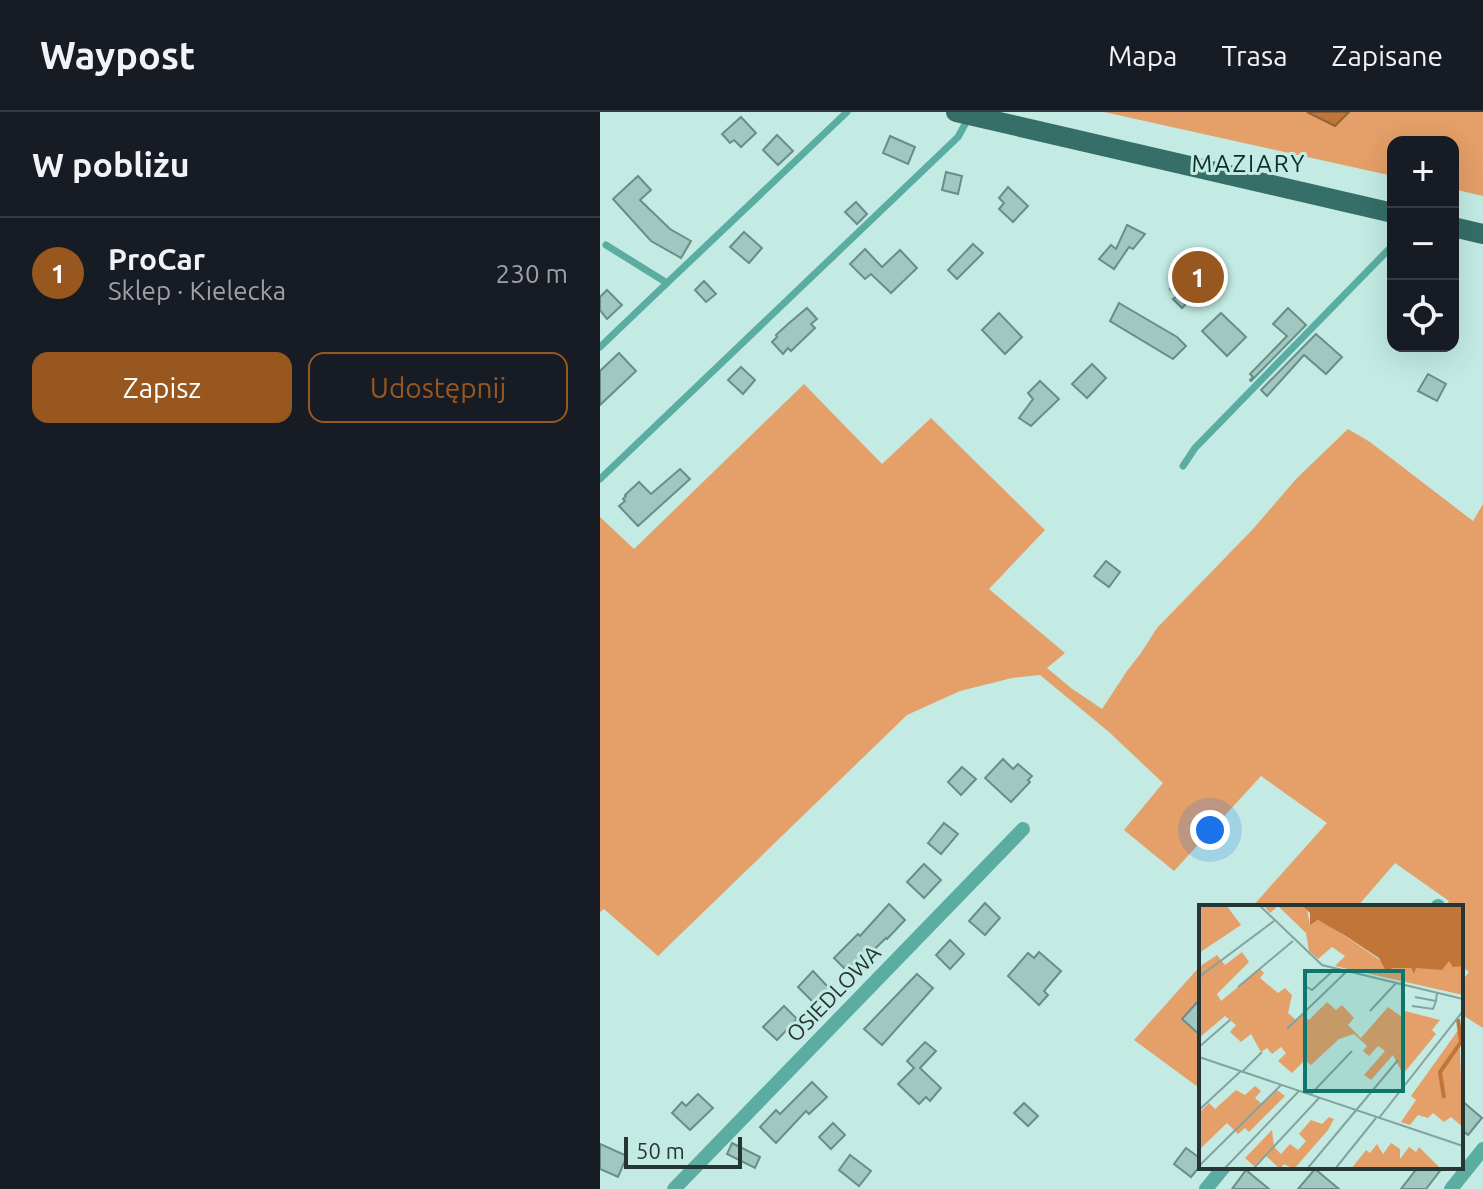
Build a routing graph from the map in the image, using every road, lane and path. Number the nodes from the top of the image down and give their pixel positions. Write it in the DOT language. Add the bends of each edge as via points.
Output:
graph roads {
  1 [pos="847,112"];
  2 [pos="963,114"];
  3 [pos="1387,212"];
  4 [pos="1459,228"];
  5 [pos="1483,234"];
  6 [pos="606,245"];
  7 [pos="1387,251"];
  8 [pos="667,283"];
  9 [pos="600,347"];
  10 [pos="1183,466"];
  11 [pos="600,479"];
  12 [pos="1023,829"];
  13 [pos="1483,1149"];
  14 [pos="1222,1169"];
  15 [pos="674,1189"];
  16 [pos="1206,1189"];
  17 [pos="1451,1189"];
  1 -- 8 [label="lane"];
  2 -- 3 [label="main road"];
  2 -- 11 [label="lane" via="958,137"];
  4 -- 5 [label="main road"];
  6 -- 8 [label="lane"];
  7 -- 10 [label="lane"];
  8 -- 9 [label="lane"];
  12 -- 15 [label="street, OSIEDLOWA"];
  13 -- 17 [label="street"];
  14 -- 16 [label="street"];
}
